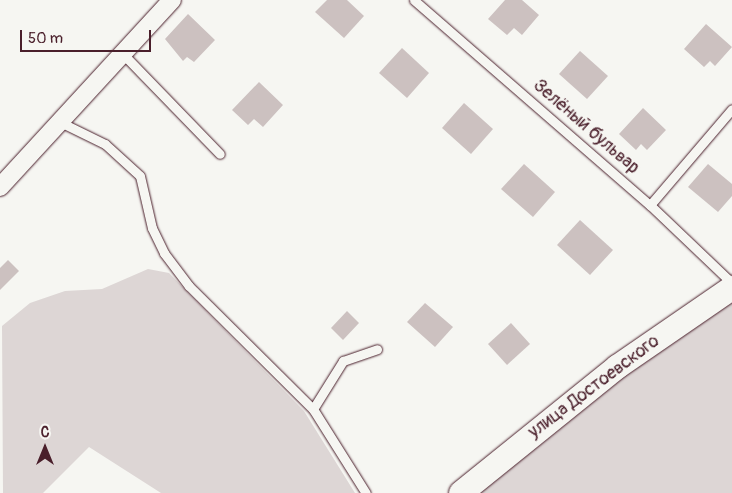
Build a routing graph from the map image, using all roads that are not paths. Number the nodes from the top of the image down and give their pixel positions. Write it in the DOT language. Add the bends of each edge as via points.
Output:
graph roads {
  1 [pos="172,0"];
  2 [pos="414,0"];
  3 [pos="123,54"];
  4 [pos="732,109"];
  5 [pos="60,122"];
  6 [pos="220,154"];
  7 [pos="0,187"];
  8 [pos="650,205"];
  9 [pos="732,283"];
  10 [pos="732,288"];
  11 [pos="377,349"];
  12 [pos="313,409"];
  13 [pos="366,493"];
  14 [pos="461,493"];
  1 -- 3 [label="street"];
  2 -- 8 [label="lane, Зелёный бульвар"];
  3 -- 5 [label="street"];
  3 -- 6 [label="lane"];
  4 -- 8 [label="lane"];
  5 -- 7 [label="street"];
  5 -- 12 [label="lane" via="104,144 140,176 152,228 164,253 189,286"];
  8 -- 9 [label="lane, Зелёный бульвар"];
  10 -- 14 [label="main road, улица Достоевского" via="617,367"];
  11 -- 12 [label="lane" via="343,361"];
  12 -- 13 [label="lane"];
}
